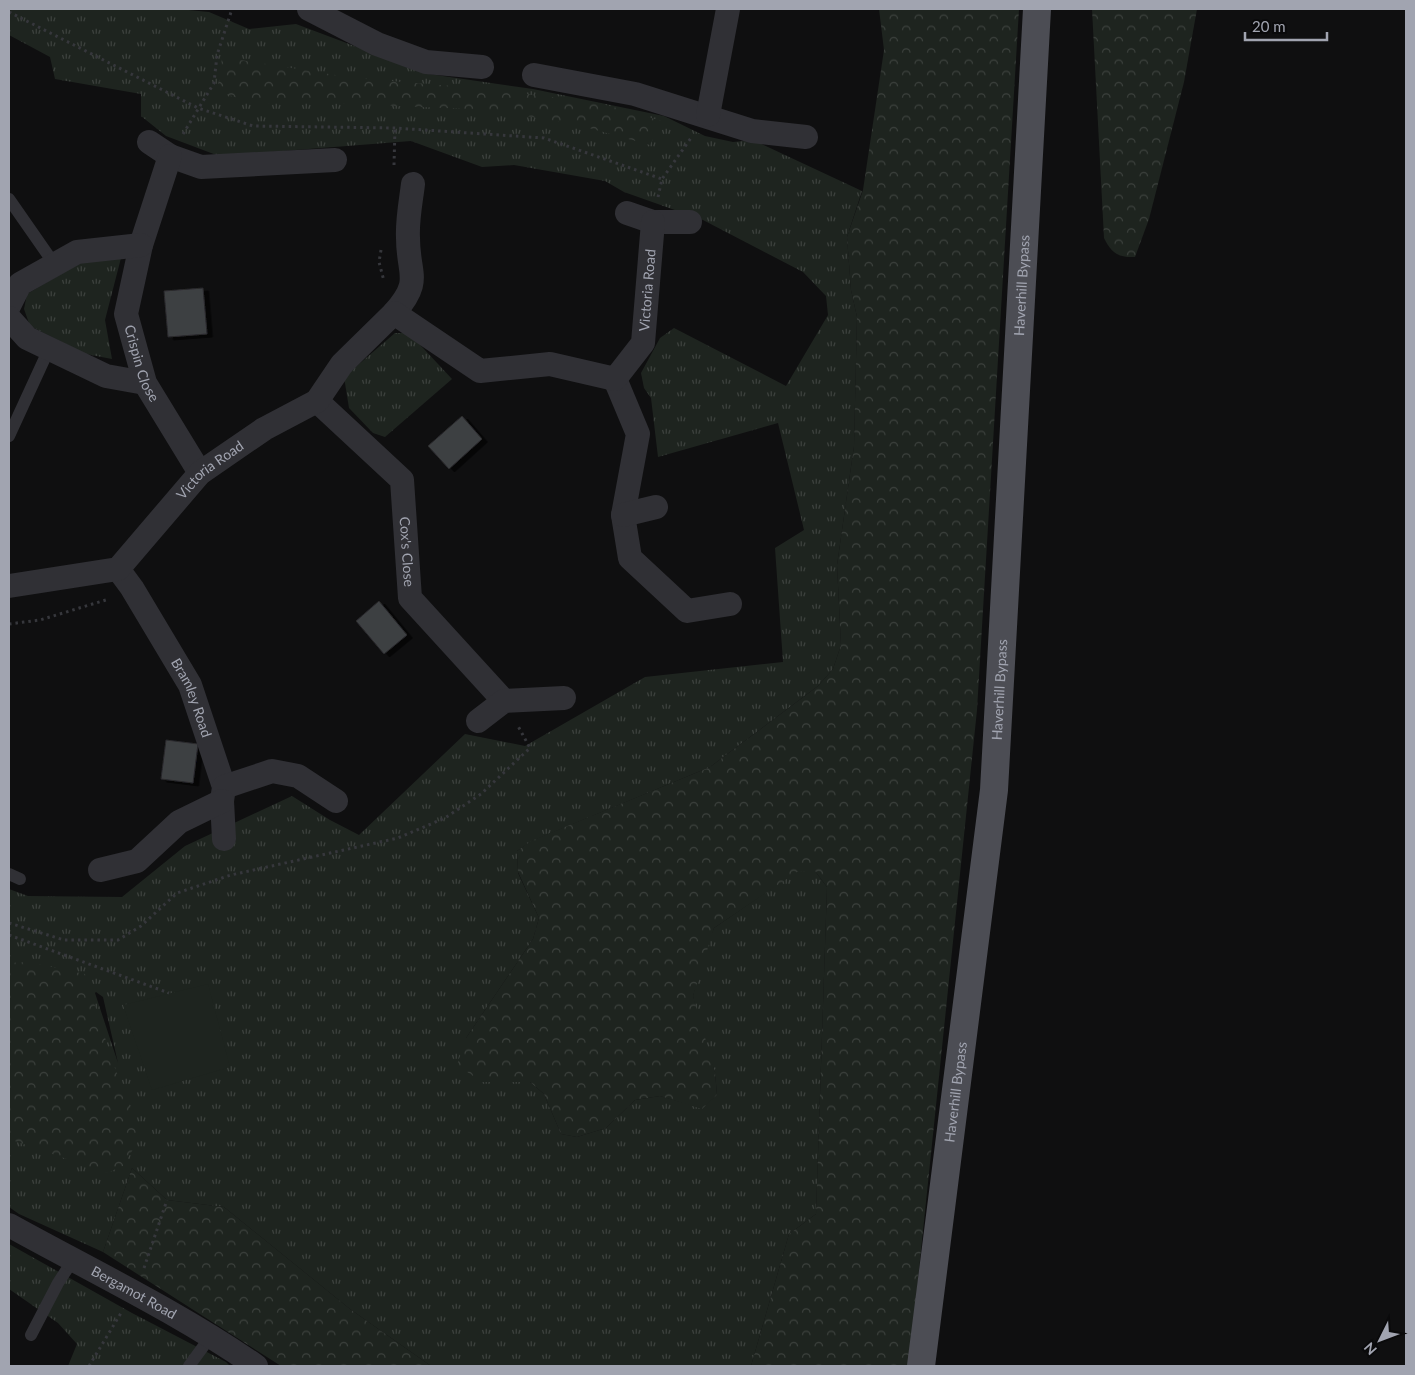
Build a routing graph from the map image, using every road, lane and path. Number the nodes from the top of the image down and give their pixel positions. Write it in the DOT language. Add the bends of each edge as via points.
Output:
graph roads {
  1 [pos="232,9"];
  2 [pos="309,9"];
  3 [pos="728,9"];
  4 [pos="1037,9"];
  5 [pos="9,12"];
  6 [pos="482,67"];
  7 [pos="534,75"];
  8 [pos="198,108"];
  9 [pos="708,115"];
  10 [pos="395,128"];
  11 [pos="806,137"];
  12 [pos="149,142"];
  13 [pos="170,156"];
  14 [pos="335,160"];
  15 [pos="395,162"];
  16 [pos="662,179"];
  17 [pos="413,184"];
  18 [pos="9,200"];
  19 [pos="655,212"];
  20 [pos="627,213"];
  21 [pos="690,222"];
  22 [pos="141,245"];
  23 [pos="55,265"];
  24 [pos="9,306"];
  25 [pos="394,313"];
  26 [pos="9,318"];
  27 [pos="50,349"];
  28 [pos="615,379"];
  29 [pos="145,383"];
  30 [pos="318,401"];
  31 [pos="9,436"];
  32 [pos="200,473"];
  33 [pos="656,506"];
  34 [pos="623,516"];
  35 [pos="118,569"];
  36 [pos="9,586"];
  37 [pos="132,588"];
  38 [pos="730,604"];
  39 [pos="9,624"];
  40 [pos="564,698"];
  41 [pos="504,701"];
  42 [pos="478,721"];
  43 [pos="530,748"];
  44 [pos="224,794"];
  45 [pos="336,801"];
  46 [pos="224,839"];
  47 [pos="100,870"];
  48 [pos="9,923"];
  49 [pos="9,934"];
  50 [pos="169,993"];
  51 [pos="167,1200"];
  52 [pos="9,1225"];
  53 [pos="73,1260"];
  54 [pos="136,1292"];
  55 [pos="31,1335"];
  56 [pos="211,1336"];
  57 [pos="88,1366"];
  58 [pos="189,1366"];
  59 [pos="256,1366"];
  60 [pos="921,1366"];
  1 -- 8 [label="path" via="217,55 214,82"];
  2 -- 6 [label="street" via="377,44 426,62"];
  3 -- 9 [label="street"];
  4 -- 60 [label="main road, Haverhill Bypass" via="994,790"];
  5 -- 8 [label="path"];
  7 -- 9 [label="street" via="635,94"];
  8 -- 10 [label="path" via="253,126"];
  8 -- 13 [label="path"];
  9 -- 11 [label="street" via="752,131"];
  9 -- 16 [label="path"];
  10 -- 15 [label="path"];
  10 -- 16 [label="path" via="544,138"];
  12 -- 13 [label="street"];
  13 -- 14 [label="street" via="201,167"];
  13 -- 22 [label="street, Crispin Close"];
  16 -- 19 [label="path"];
  17 -- 25 [label="street, Victoria Road" via="408,238 413,278 408,297"];
  18 -- 23 [label="lane"];
  19 -- 20 [label="street"];
  19 -- 21 [label="street"];
  19 -- 28 [label="street, Victoria Road" via="643,343"];
  22 -- 23 [label="street" via="77,252"];
  22 -- 29 [label="street, Crispin Close" via="126,314"];
  23 -- 24 [label="street" via="20,284"];
  25 -- 28 [label="street" via="480,371 550,364"];
  25 -- 30 [label="street, Victoria Road" via="342,364"];
  26 -- 27 [label="street" via="27,338"];
  27 -- 29 [label="street" via="106,376"];
  27 -- 31 [label="lane"];
  28 -- 34 [label="street" via="638,434"];
  29 -- 32 [label="street, Crispin Close"];
  30 -- 32 [label="street, Victoria Road" via="264,429"];
  30 -- 41 [label="street, Cox's Close" via="402,480 410,598"];
  32 -- 35 [label="street, Victoria Road"];
  33 -- 34 [label="street"];
  34 -- 38 [label="street" via="630,558 687,611"];
  35 -- 36 [label="street"];
  35 -- 37 [label="street, Bramley Road"];
  37 -- 39 [label="path" via="40,620"];
  37 -- 44 [label="street, Bramley Road" via="190,685"];
  40 -- 41 [label="street"];
  41 -- 42 [label="street"];
  43 -- 48 [label="path" via="481,794 445,818 398,838 231,875 177,893 141,926 118,940 64,940"];
  44 -- 45 [label="street" via="272,771 298,776"];
  44 -- 46 [label="street, Bramley Road"];
  44 -- 47 [label="street" via="179,822 137,860"];
  49 -- 50 [label="path"];
  51 -- 54 [label="path"];
  52 -- 53 [label="street, Bergamot Road"];
  53 -- 54 [label="street, Bergamot Road"];
  53 -- 55 [label="lane"];
  54 -- 56 [label="street, Bergamot Road"];
  54 -- 57 [label="path"];
  56 -- 58 [label="lane"];
  56 -- 59 [label="street, Bergamot Road"];
}
